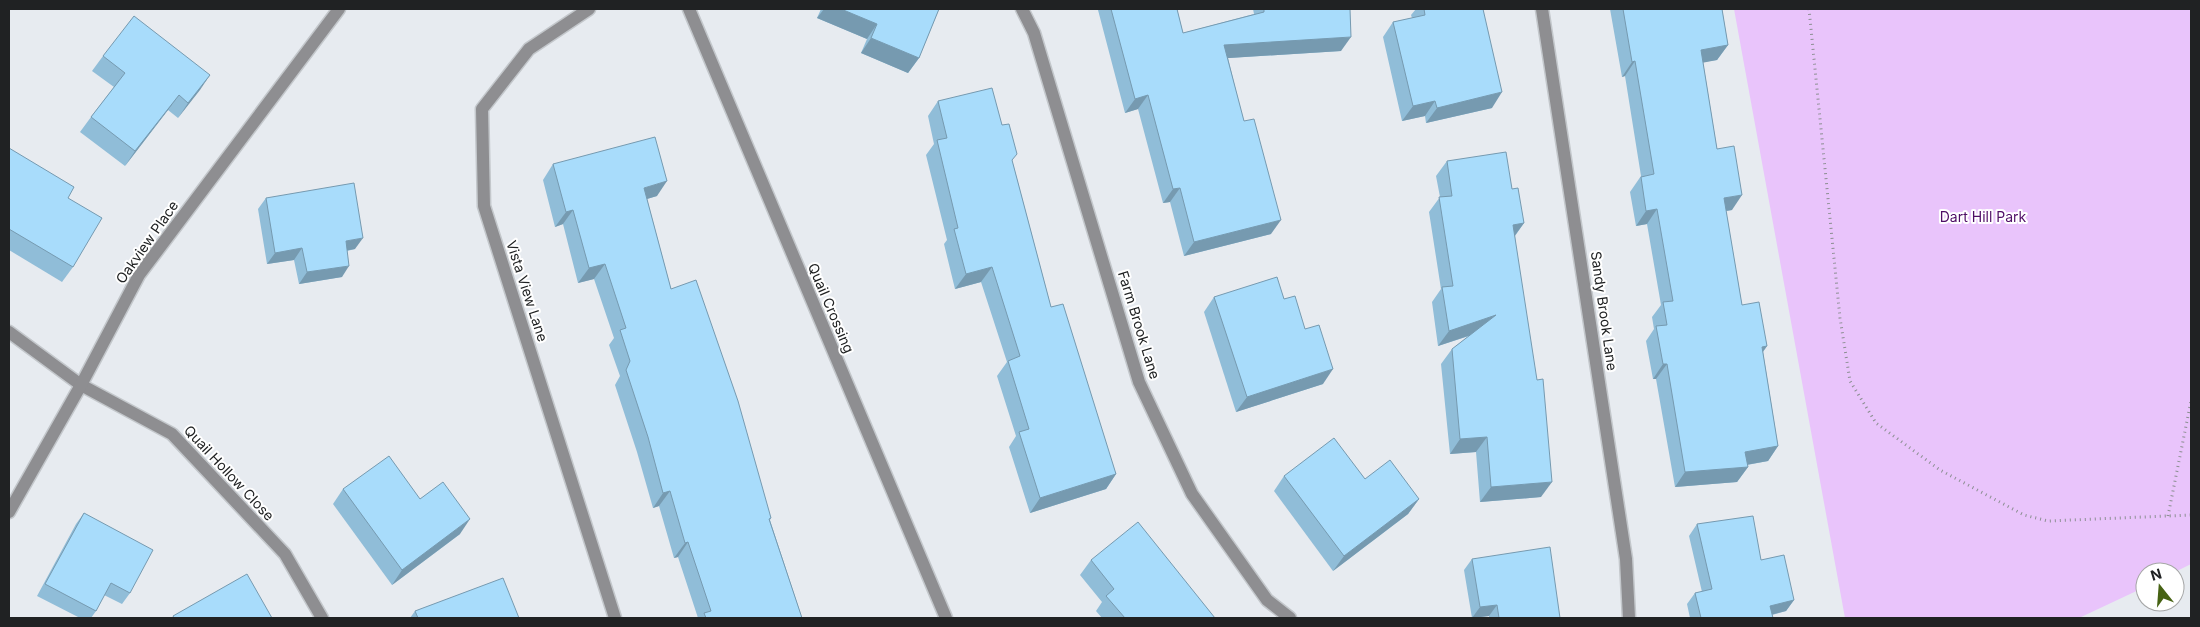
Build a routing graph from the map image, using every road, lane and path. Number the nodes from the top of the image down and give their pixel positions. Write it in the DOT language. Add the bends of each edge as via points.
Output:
graph roads {
  1 [pos="339,9"];
  2 [pos="589,9"];
  3 [pos="688,9"];
  4 [pos="1022,9"];
  5 [pos="1542,9"];
  6 [pos="1809,9"];
  7 [pos="9,332"];
  8 [pos="81,385"];
  9 [pos="2191,400"];
  10 [pos="9,512"];
  11 [pos="2191,515"];
  12 [pos="2168,516"];
  13 [pos="322,618"];
  14 [pos="615,618"];
  15 [pos="946,618"];
  16 [pos="1290,618"];
  17 [pos="1629,618"];
  1 -- 8 [label="street, Oakview Place" via="139,275"];
  2 -- 14 [label="street, Vista View Lane" via="529,49 482,109 484,206"];
  3 -- 15 [label="street, Quail Crossing"];
  4 -- 16 [label="street, Farm Brook Lane" via="1034,33 1139,382 1192,494 1267,600"];
  5 -- 17 [label="street, Sandy Brook Lane" via="1624,549"];
  6 -- 12 [label="path" via="1840,318 1850,381 1876,423 1940,470 2024,515 2048,521"];
  7 -- 8 [label="street, Quail Hollow Close"];
  8 -- 10 [label="street, Oakview Place"];
  8 -- 13 [label="street, Quail Hollow Close" via="172,434 285,554"];
  9 -- 12 [label="path"];
  11 -- 12 [label="path"];
}
